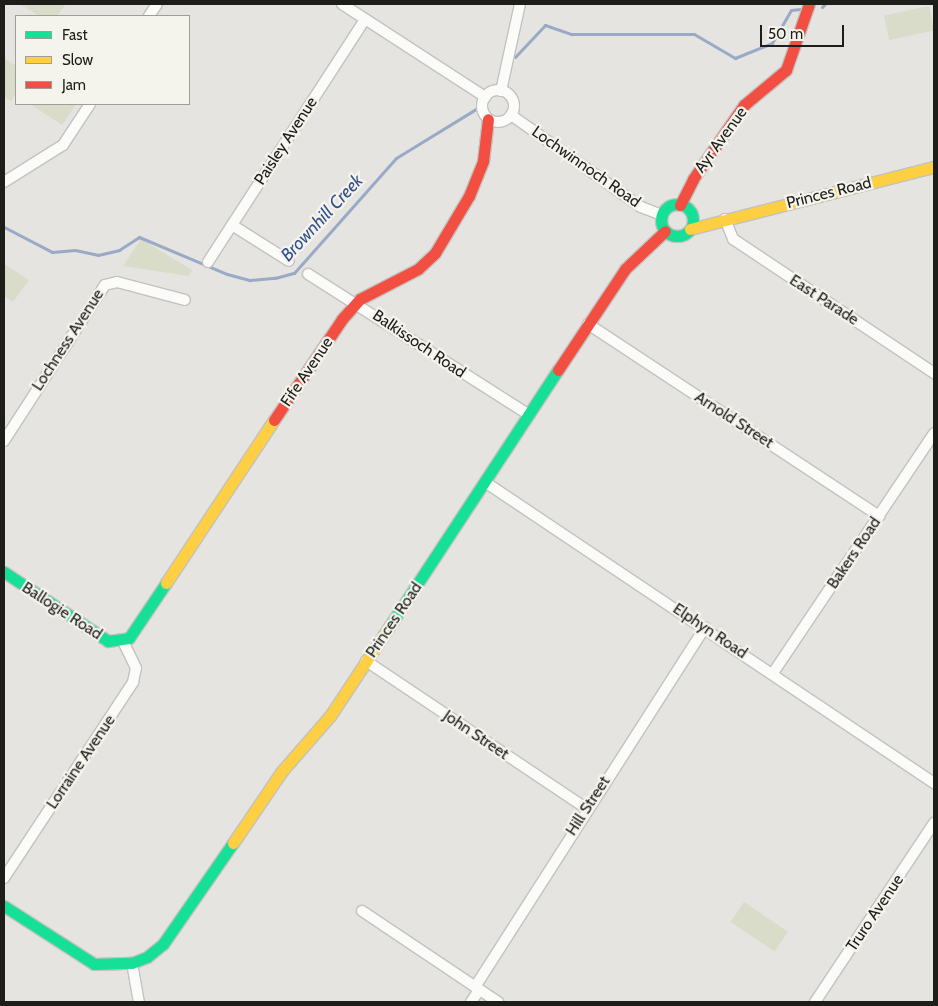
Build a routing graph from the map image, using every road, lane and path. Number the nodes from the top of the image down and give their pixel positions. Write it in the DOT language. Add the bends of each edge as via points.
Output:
graph roads {
  1 [pos="157,4"];
  2 [pos="342,4"];
  3 [pos="520,4"];
  4 [pos="808,4"];
  5 [pos="150,15"];
  6 [pos="365,19"];
  7 [pos="500,91"];
  8 [pos="486,97"];
  9 [pos="89,105"];
  10 [pos="512,115"];
  11 [pos="488,119"];
  12 [pos="934,167"];
  13 [pos="4,182"];
  14 [pos="680,205"];
  15 [pos="662,215"];
  16 [pos="692,216"];
  17 [pos="725,219"];
  18 [pos="232,224"];
  19 [pos="690,229"];
  20 [pos="665,231"];
  21 [pos="289,261"];
  22 [pos="208,262"];
  23 [pos="308,274"];
  24 [pos="185,300"];
  25 [pos="356,302"];
  26 [pos="588,324"];
  27 [pos="934,373"];
  28 [pos="529,415"];
  29 [pos="934,432"];
  30 [pos="4,441"];
  31 [pos="485,482"];
  32 [pos="879,516"];
  33 [pos="4,572"];
  34 [pos="705,628"];
  35 [pos="123,641"];
  36 [pos="366,662"];
  37 [pos="774,673"];
  38 [pos="934,783"];
  39 [pos="586,808"];
  40 [pos="934,823"];
  41 [pos="4,878"];
  42 [pos="4,907"];
  43 [pos="362,911"];
  44 [pos="132,963"];
  45 [pos="477,988"];
  46 [pos="138,1002"];
  47 [pos="471,1002"];
  48 [pos="498,1002"];
  49 [pos="815,1002"];
  1 -- 5 [label="street"];
  2 -- 6 [label="street"];
  3 -- 7 [label="street"];
  4 -- 14 [label="street, Ayr Avenue" via="786,70 744,105 693,179"];
  6 -- 8 [label="street"];
  6 -- 18 [label="street, Paisley Avenue"];
  7 -- 8 [label="street"];
  7 -- 10 [label="street" via="511,98"];
  8 -- 11 [label="street" via="482,108"];
  9 -- 13 [label="street" via="63,145"];
  10 -- 11 [label="street" via="498,122"];
  10 -- 15 [label="street, Lochwinnoch Road" via="641,207"];
  11 -- 25 [label="street, Fife Avenue" via="483,161 469,196 436,253 418,269"];
  12 -- 17 [label="street, Princes Road"];
  14 -- 15 [label="street" via="668,208"];
  14 -- 16 [label="street"];
  15 -- 20 [label="street"];
  16 -- 17 [label="street, Princes Road"];
  16 -- 19 [label="street"];
  17 -- 19 [label="street, Princes Road"];
  17 -- 27 [label="street, East Parade" via="732,239"];
  18 -- 21 [label="street"];
  18 -- 22 [label="street, Paisley Avenue"];
  19 -- 20 [label="street" via="679,236"];
  20 -- 26 [label="street, Princes Road" via="625,269"];
  23 -- 25 [label="street, Balkissoch Road"];
  24 -- 30 [label="street, Lochness Avenue" via="118,282 105,285"];
  25 -- 28 [label="street, Balkissoch Road" via="442,362"];
  25 -- 35 [label="street, Fife Avenue" via="134,631"];
  26 -- 28 [label="street, Princes Road"];
  26 -- 32 [label="street, Arnold Street"];
  28 -- 31 [label="street, Princes Road"];
  29 -- 32 [label="street, Bakers Road"];
  31 -- 34 [label="street, Elphyn Road"];
  31 -- 36 [label="street, Princes Road"];
  32 -- 37 [label="street, Bakers Road"];
  33 -- 35 [label="street, Ballogie Road" via="108,641"];
  34 -- 37 [label="street, Elphyn Road"];
  34 -- 39 [label="street, Hill Street"];
  35 -- 41 [label="street, Lorraine Avenue" via="136,668 134,682"];
  36 -- 39 [label="street, John Street"];
  36 -- 44 [label="street, Princes Road" via="330,716 282,771 164,944"];
  37 -- 38 [label="street, Elphyn Road"];
  39 -- 45 [label="street, Hill Street"];
  40 -- 49 [label="street, Truro Avenue"];
  42 -- 44 [label="street" via="94,964"];
  43 -- 45 [label="street"];
  44 -- 46 [label="street"];
  45 -- 47 [label="street, Hill Street"];
  45 -- 48 [label="street"];
}
